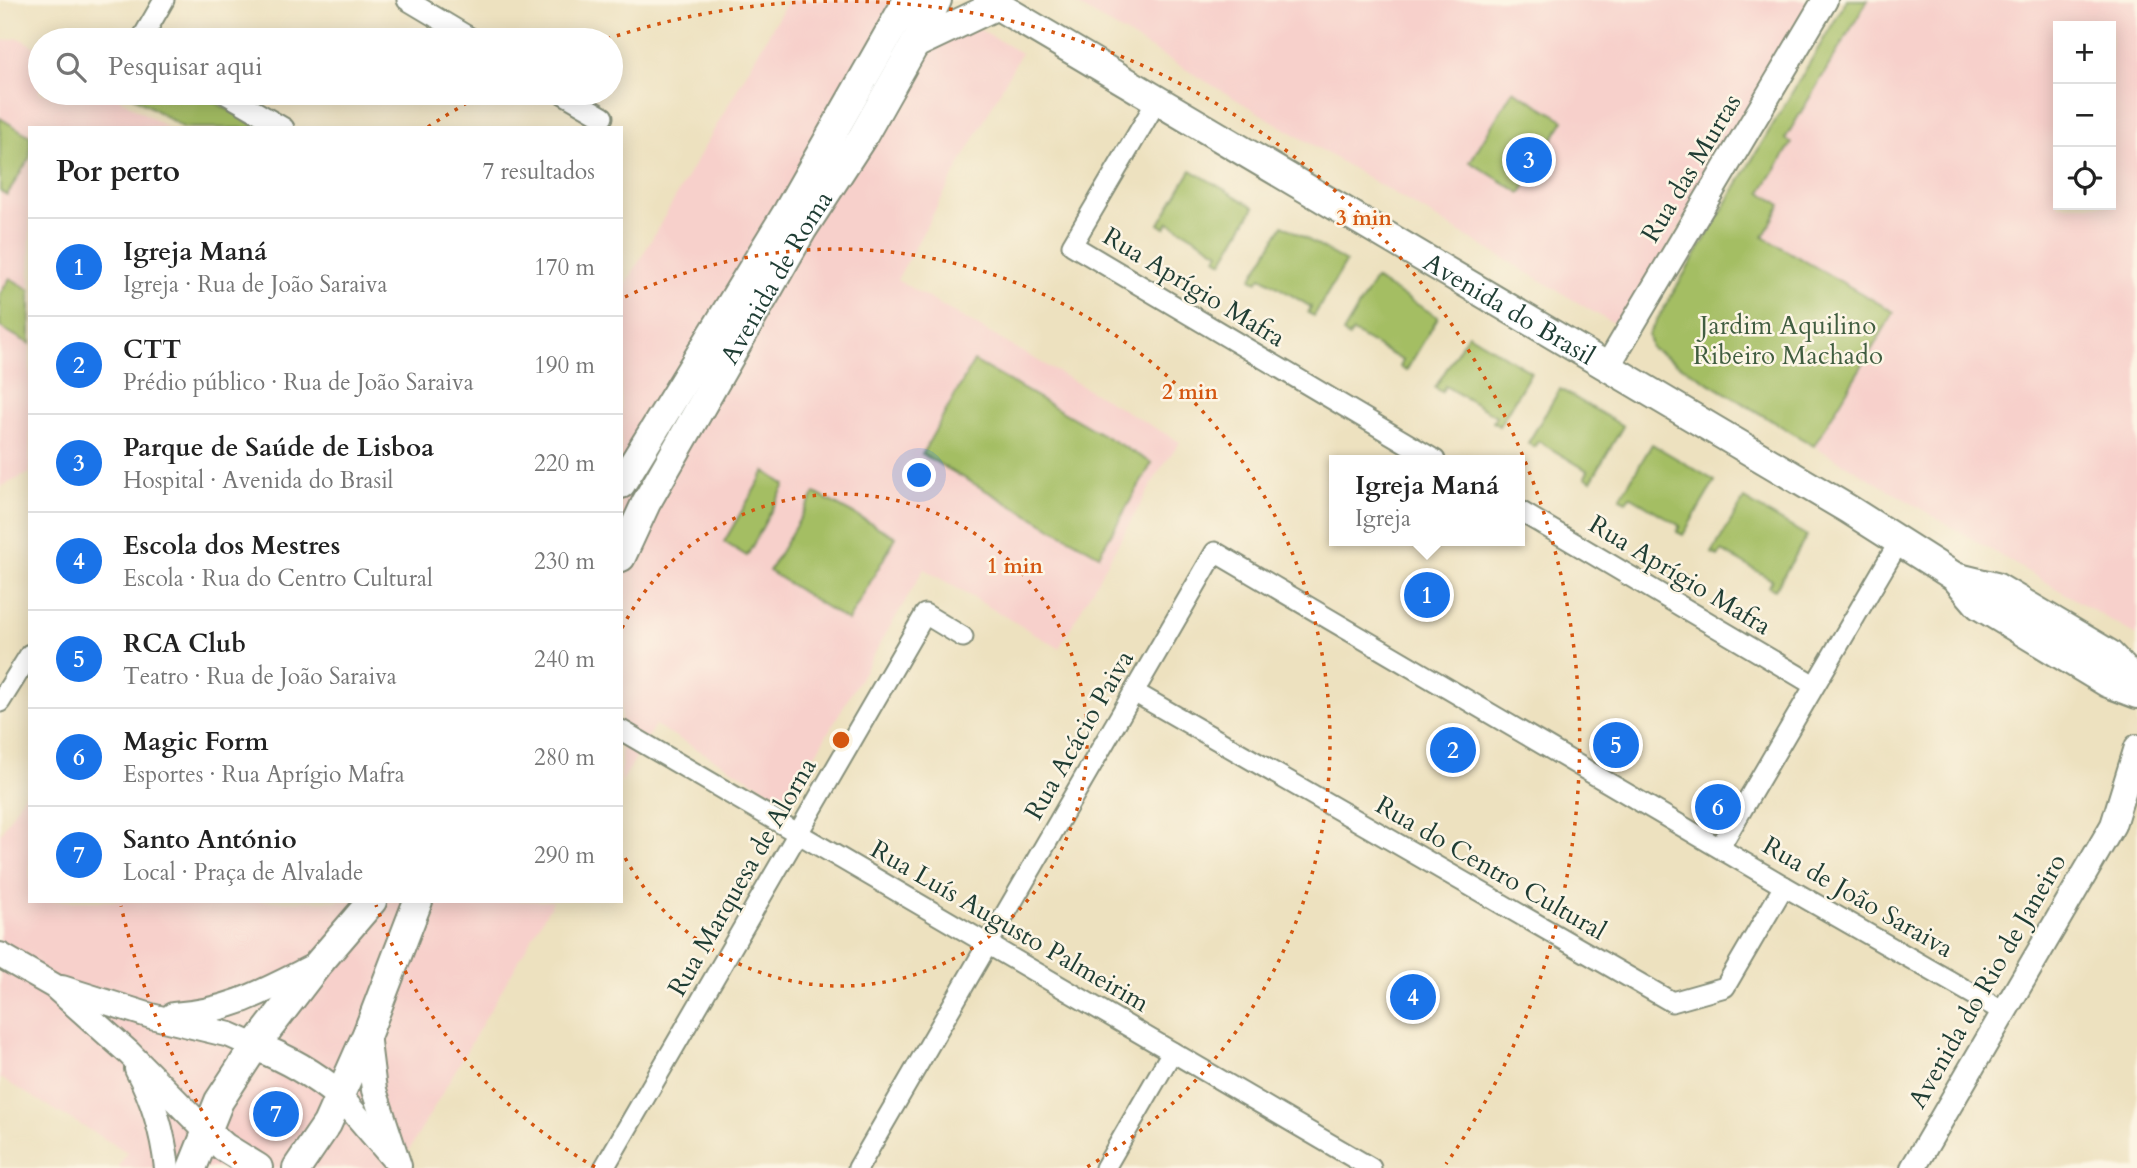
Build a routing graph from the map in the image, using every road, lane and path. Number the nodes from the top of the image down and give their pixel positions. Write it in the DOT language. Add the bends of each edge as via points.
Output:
graph roads {
  1 [pos="164,0"];
  2 [pos="407,0"];
  3 [pos="908,0"];
  4 [pos="937,0"];
  5 [pos="1825,0"];
  6 [pos="992,3"];
  7 [pos="148,28"];
  8 [pos="454,28"];
  9 [pos="915,44"];
  10 [pos="1158,99"];
  11 [pos="245,105"];
  12 [pos="582,105"];
  13 [pos="603,117"];
  14 [pos="281,126"];
  15 [pos="1608,367"];
  16 [pos="1427,455"];
  17 [pos="623,481"];
  18 [pos="1525,514"];
  19 [pos="1899,542"];
  20 [pos="1215,552"];
  21 [pos="623,553"];
  22 [pos="1955,577"];
  23 [pos="964,637"];
  24 [pos="28,657"];
  25 [pos="2137,683"];
  26 [pos="1814,685"];
  27 [pos="1134,692"];
  28 [pos="2137,694"];
  29 [pos="0,702"];
  30 [pos="623,731"];
  31 [pos="2137,747"];
  32 [pos="2137,801"];
  33 [pos="2113,825"];
  34 [pos="798,833"];
  35 [pos="1720,847"];
  36 [pos="1784,886"];
  37 [pos="370,903"];
  38 [pos="417,903"];
  39 [pos="988,944"];
  40 [pos="0,955"];
  41 [pos="318,964"];
  42 [pos="54,986"];
  43 [pos="2004,1012"];
  44 [pos="151,1016"];
  45 [pos="367,1034"];
  46 [pos="255,1046"];
  47 [pos="1172,1052"];
  48 [pos="129,1053"];
  49 [pos="339,1095"];
  50 [pos="206,1130"];
  51 [pos="1360,1165"];
  52 [pos="400,1167"];
  53 [pos="167,1168"];
  54 [pos="192,1168"];
  55 [pos="258,1168"];
  56 [pos="297,1168"];
  57 [pos="604,1168"];
  58 [pos="858,1168"];
  59 [pos="1105,1168"];
  60 [pos="1913,1168"];
  1 -- 7 [label="street"];
  2 -- 8 [label="street"];
  3 -- 17 [label="main road, Avenida de Roma" via="788,211"];
  4 -- 9 [label="main road, Avenida de Roma"];
  5 -- 15 [label="street, Rua das Murtas"];
  6 -- 9 [label="main road"];
  6 -- 10 [label="main road, Avenida do Brasil"];
  9 -- 21 [label="main road, Avenida de Roma" via="788,254 646,503"];
  10 -- 15 [label="main road, Avenida do Brasil"];
  10 -- 16 [label="street, Rua Aprígio Mafra" via="1072,244"];
  11 -- 14 [label="street"];
  12 -- 13 [label="street"];
  15 -- 19 [label="main road, Avenida do Brasil"];
  18 -- 26 [label="street, Rua Aprígio Mafra"];
  19 -- 22 [label="main road, Avenida do Brasil"];
  19 -- 26 [label="street"];
  20 -- 27 [label="street, Rua Acácio Paiva"];
  20 -- 35 [label="street, Rua de João Saraiva"];
  22 -- 25 [label="main road, Avenida do Brasil" via="1996,587 2109,653"];
  22 -- 28 [label="main road, Avenida do Brasil" via="1979,605 2108,683"];
  23 -- 34 [label="street, Rua Marquesa de Alorna" via="925,614"];
  24 -- 29 [label="street"];
  26 -- 35 [label="street"];
  27 -- 36 [label="street, Rua do Centro Cultural" via="1672,1002 1725,988"];
  27 -- 39 [label="street, Rua Acácio Paiva"];
  30 -- 34 [label="street, Rua Luís Augusto Palmeirim"];
  31 -- 33 [label="street, Avenida do Rio de Janeiro"];
  32 -- 33 [label="street, Avenida do Rio de Janeiro"];
  33 -- 43 [label="street, Avenida do Rio de Janeiro"];
  34 -- 39 [label="street, Rua Luís Augusto Palmeirim"];
  34 -- 57 [label="street, Rua Marquesa de Alorna"];
  35 -- 36 [label="street, Rua de João Saraiva"];
  36 -- 43 [label="street, Rua de João Saraiva"];
  37 -- 41 [label="main road"];
  38 -- 45 [label="main road"];
  39 -- 47 [label="street, Rua Luís Augusto Palmeirim"];
  39 -- 58 [label="street, Rua Acácio Paiva"];
  40 -- 42 [label="street"];
  41 -- 44 [label="street" via="219,1009"];
  41 -- 46 [label="main road"];
  42 -- 44 [label="street"];
  42 -- 48 [label="street"];
  43 -- 60 [label="street, Avenida do Rio de Janeiro"];
  44 -- 46 [label="street" via="230,1035"];
  45 -- 49 [label="main road"];
  45 -- 52 [label="street" via="374,1090"];
  46 -- 49 [label="main road" via="280,1055"];
  46 -- 50 [label="main road"];
  47 -- 51 [label="street, Rua Luís Augusto Palmeirim"];
  47 -- 59 [label="street"];
  48 -- 50 [label="street"];
  48 -- 53 [label="street" via="155,1108"];
  49 -- 52 [label="street"];
  49 -- 56 [label="main road" via="327,1124"];
  50 -- 54 [label="main road"];
  50 -- 55 [label="main road"];
}
